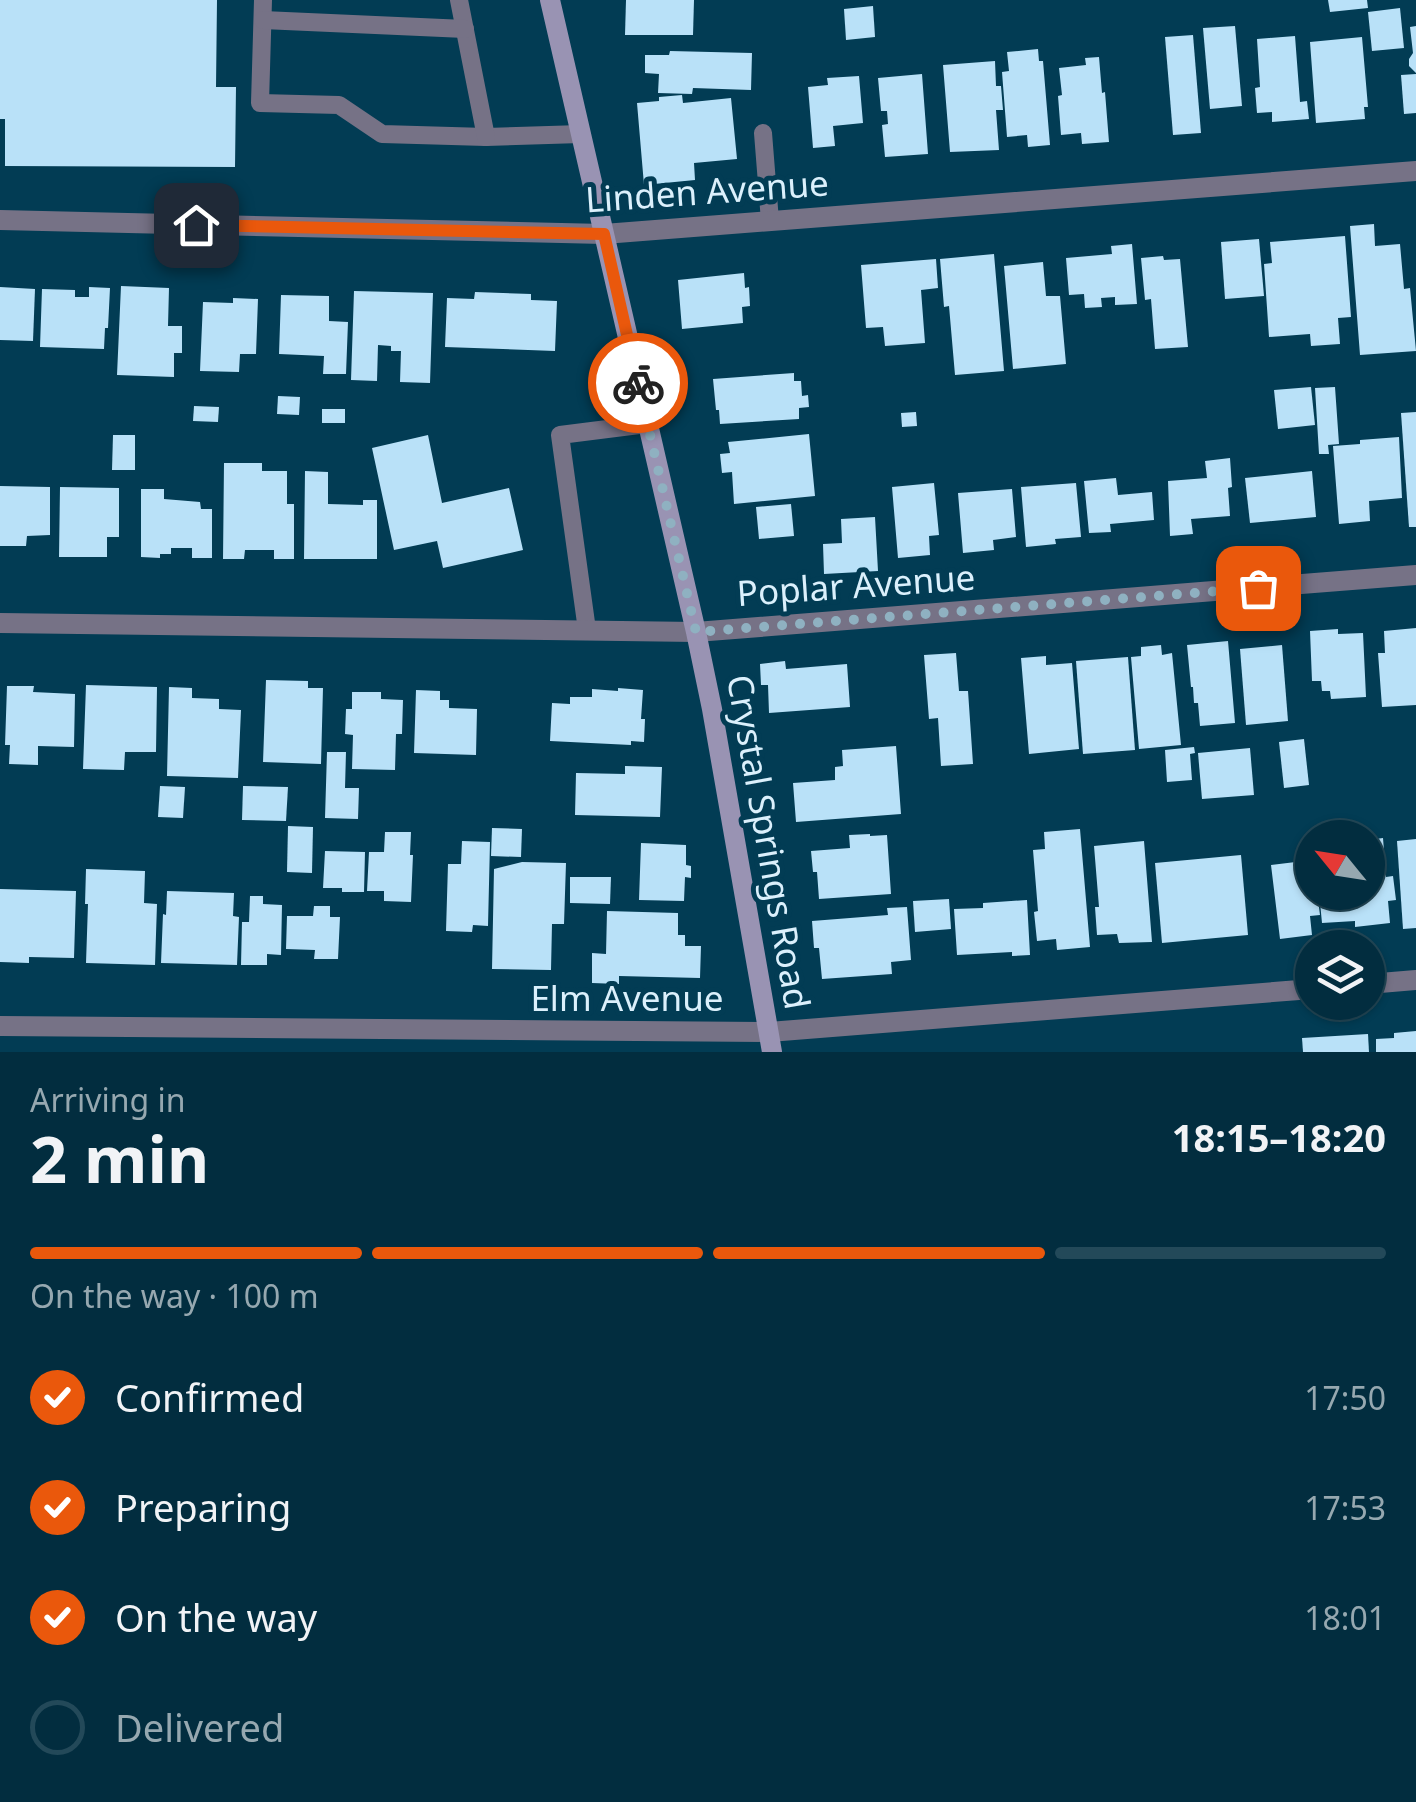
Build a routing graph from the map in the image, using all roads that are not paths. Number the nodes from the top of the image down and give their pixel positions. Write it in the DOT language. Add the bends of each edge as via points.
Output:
graph roads {
  1 [pos="263,0"];
  2 [pos="459,0"];
  3 [pos="550,0"];
  4 [pos="263,20"];
  5 [pos="465,29"];
  6 [pos="763,133"];
  7 [pos="581,134"];
  8 [pos="486,137"];
  9 [pos="1416,170"];
  10 [pos="0,220"];
  11 [pos="770,222"];
  12 [pos="604,234"];
  13 [pos="648,424"];
  14 [pos="1416,576"];
  15 [pos="0,622"];
  16 [pos="586,630"];
  17 [pos="696,632"];
  18 [pos="1416,980"];
  19 [pos="1385,983"];
  20 [pos="1295,990"];
  21 [pos="0,1026"];
  22 [pos="770,1042"];
  1 -- 4 [label="lane"];
  2 -- 5 [label="lane"];
  3 -- 7 [label="main road, Crystal Springs Road"];
  4 -- 5 [label="lane"];
  4 -- 8 [label="lane" via="260,103 340,105 382,134"];
  5 -- 8 [label="lane"];
  6 -- 11 [label="lane"];
  7 -- 8 [label="lane"];
  7 -- 12 [label="main road, Crystal Springs Road"];
  9 -- 11 [label="street, Linden Avenue"];
  10 -- 12 [label="street, Linden Avenue"];
  11 -- 12 [label="street, Linden Avenue"];
  12 -- 13 [label="main road, Crystal Springs Road"];
  13 -- 16 [label="lane" via="560,435"];
  13 -- 17 [label="main road, Crystal Springs Road"];
  14 -- 17 [label="street, Poplar Avenue"];
  15 -- 16 [label="street, Poplar Avenue"];
  16 -- 17 [label="street, Poplar Avenue"];
  17 -- 22 [label="main road, Crystal Springs Road"];
  18 -- 19 [label="street"];
  20 -- 22 [label="street, Elm Avenue"];
  21 -- 22 [label="street, Elm Avenue"];
}
